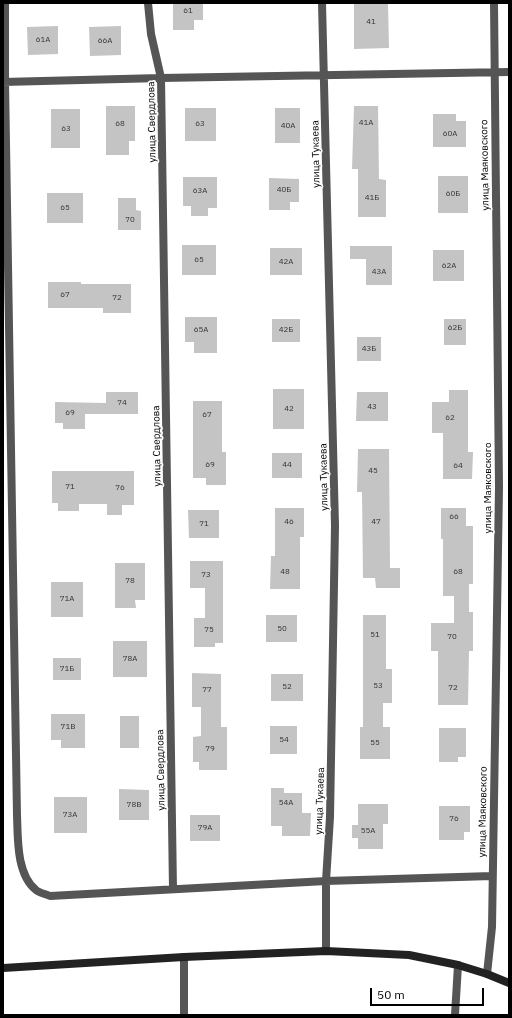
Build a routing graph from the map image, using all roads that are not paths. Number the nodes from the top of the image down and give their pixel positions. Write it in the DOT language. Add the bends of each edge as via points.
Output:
graph roads {
  1 [pos="5,3"];
  2 [pos="148,3"];
  3 [pos="322,3"];
  4 [pos="494,3"];
  5 [pos="494,72"];
  6 [pos="509,72"];
  7 [pos="324,76"];
  8 [pos="161,78"];
  9 [pos="4,82"];
  10 [pos="492,876"];
  11 [pos="326,880"];
  12 [pos="173,889"];
  13 [pos="326,951"];
  14 [pos="184,957"];
  15 [pos="458,965"];
  16 [pos="3,968"];
  17 [pos="487,974"];
  18 [pos="509,983"];
  19 [pos="184,1015"];
  20 [pos="455,1015"];
  1 -- 9 [label="street"];
  2 -- 8 [label="street, улица Свердлова" via="151,34"];
  3 -- 7 [label="street, улица Тукаева"];
  4 -- 5 [label="street, улица Маяковского"];
  5 -- 6 [label="street"];
  5 -- 7 [label="street"];
  5 -- 10 [label="street, улица Маяковского" via="499,487"];
  7 -- 8 [label="street"];
  7 -- 11 [label="street, улица Тукаева" via="336,526 330,817"];
  8 -- 9 [label="street"];
  8 -- 12 [label="street, улица Свердлова"];
  9 -- 12 [label="street" via="19,856 27,881 36,890 50,896"];
  10 -- 11 [label="street"];
  10 -- 17 [label="street, улица Маяковского" via="492,927"];
  11 -- 12 [label="street"];
  11 -- 13 [label="street, улица Тукаева"];
  13 -- 14 [label="street"];
  13 -- 15 [label="street" via="409,955"];
  14 -- 16 [label="street"];
  14 -- 19 [label="street"];
  15 -- 17 [label="street"];
  15 -- 20 [label="street"];
  17 -- 18 [label="street"];
}
